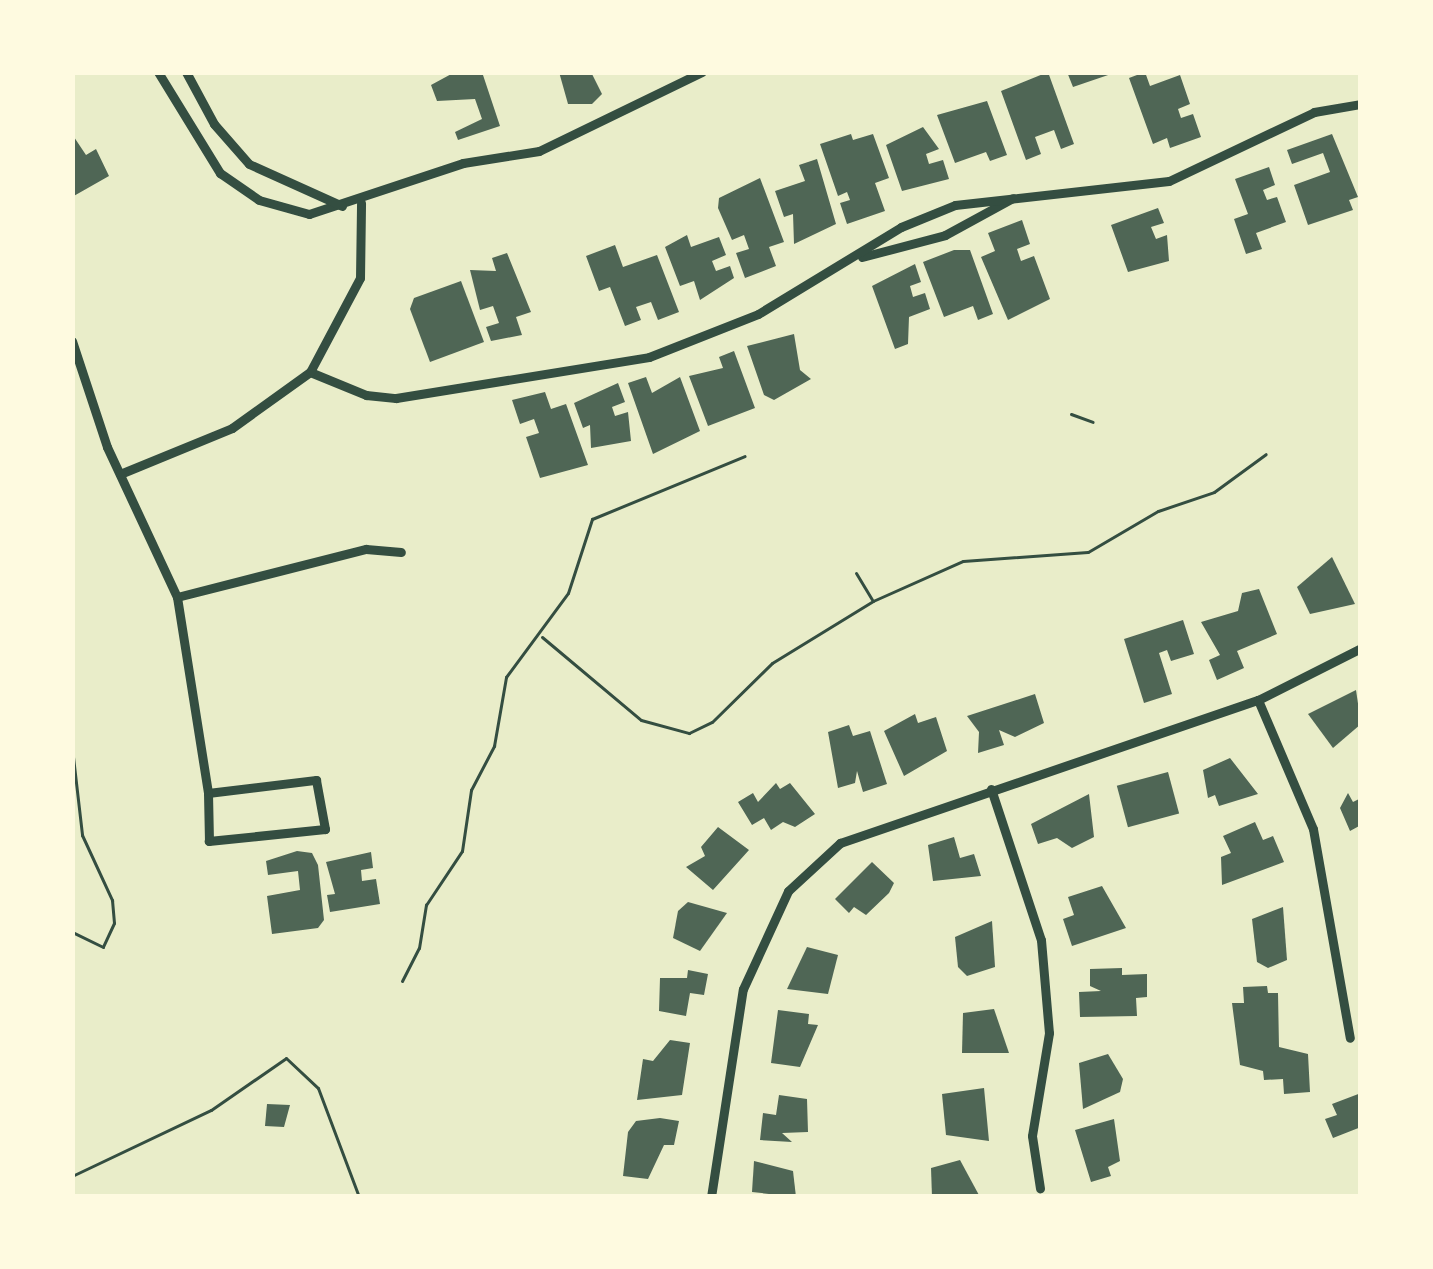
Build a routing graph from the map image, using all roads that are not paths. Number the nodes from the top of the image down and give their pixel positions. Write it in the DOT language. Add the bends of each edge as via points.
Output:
graph roads {
  1 [pos="158,72"];
  2 [pos="187,72"];
  3 [pos="702,72"];
  4 [pos="1361,104"];
  5 [pos="1016,195"];
  6 [pos="361,202"];
  7 [pos="342,206"];
  8 [pos="857,258"];
  9 [pos="72,341"];
  10 [pos="310,372"];
  11 [pos="120,474"];
  12 [pos="401,552"];
  13 [pos="177,597"];
  14 [pos="1361,648"];
  15 [pos="1258,700"];
  16 [pos="991,789"];
  17 [pos="208,793"];
  18 [pos="1350,1038"];
  19 [pos="1040,1188"];
  20 [pos="711,1197"];
  1 -- 7 [label="street" via="195,142 238,188 309,214"];
  2 -- 7 [label="street" via="214,124 249,164"];
  3 -- 6 [label="street" via="539,151 463,163"];
  4 -- 5 [label="street" via="1314,112 1169,181"];
  5 -- 8 [label="street" via="944,235"];
  5 -- 8 [label="street" via="916,220"];
  6 -- 7 [label="street"];
  6 -- 10 [label="street" via="360,278"];
  8 -- 10 [label="street" via="758,314 649,357 396,398"];
  9 -- 11 [label="street"];
  10 -- 11 [label="street" via="232,428"];
  11 -- 13 [label="street"];
  12 -- 13 [label="street" via="366,549"];
  13 -- 17 [label="street"];
  14 -- 15 [label="street"];
  15 -- 16 [label="street"];
  15 -- 18 [label="street" via="1313,829"];
  16 -- 19 [label="street" via="1041,940 1049,1033 1032,1136"];
  16 -- 20 [label="street" via="840,843 788,890 743,988"];
  17 -- 17 [label="street" via="316,780 325,829 209,841"];
}
